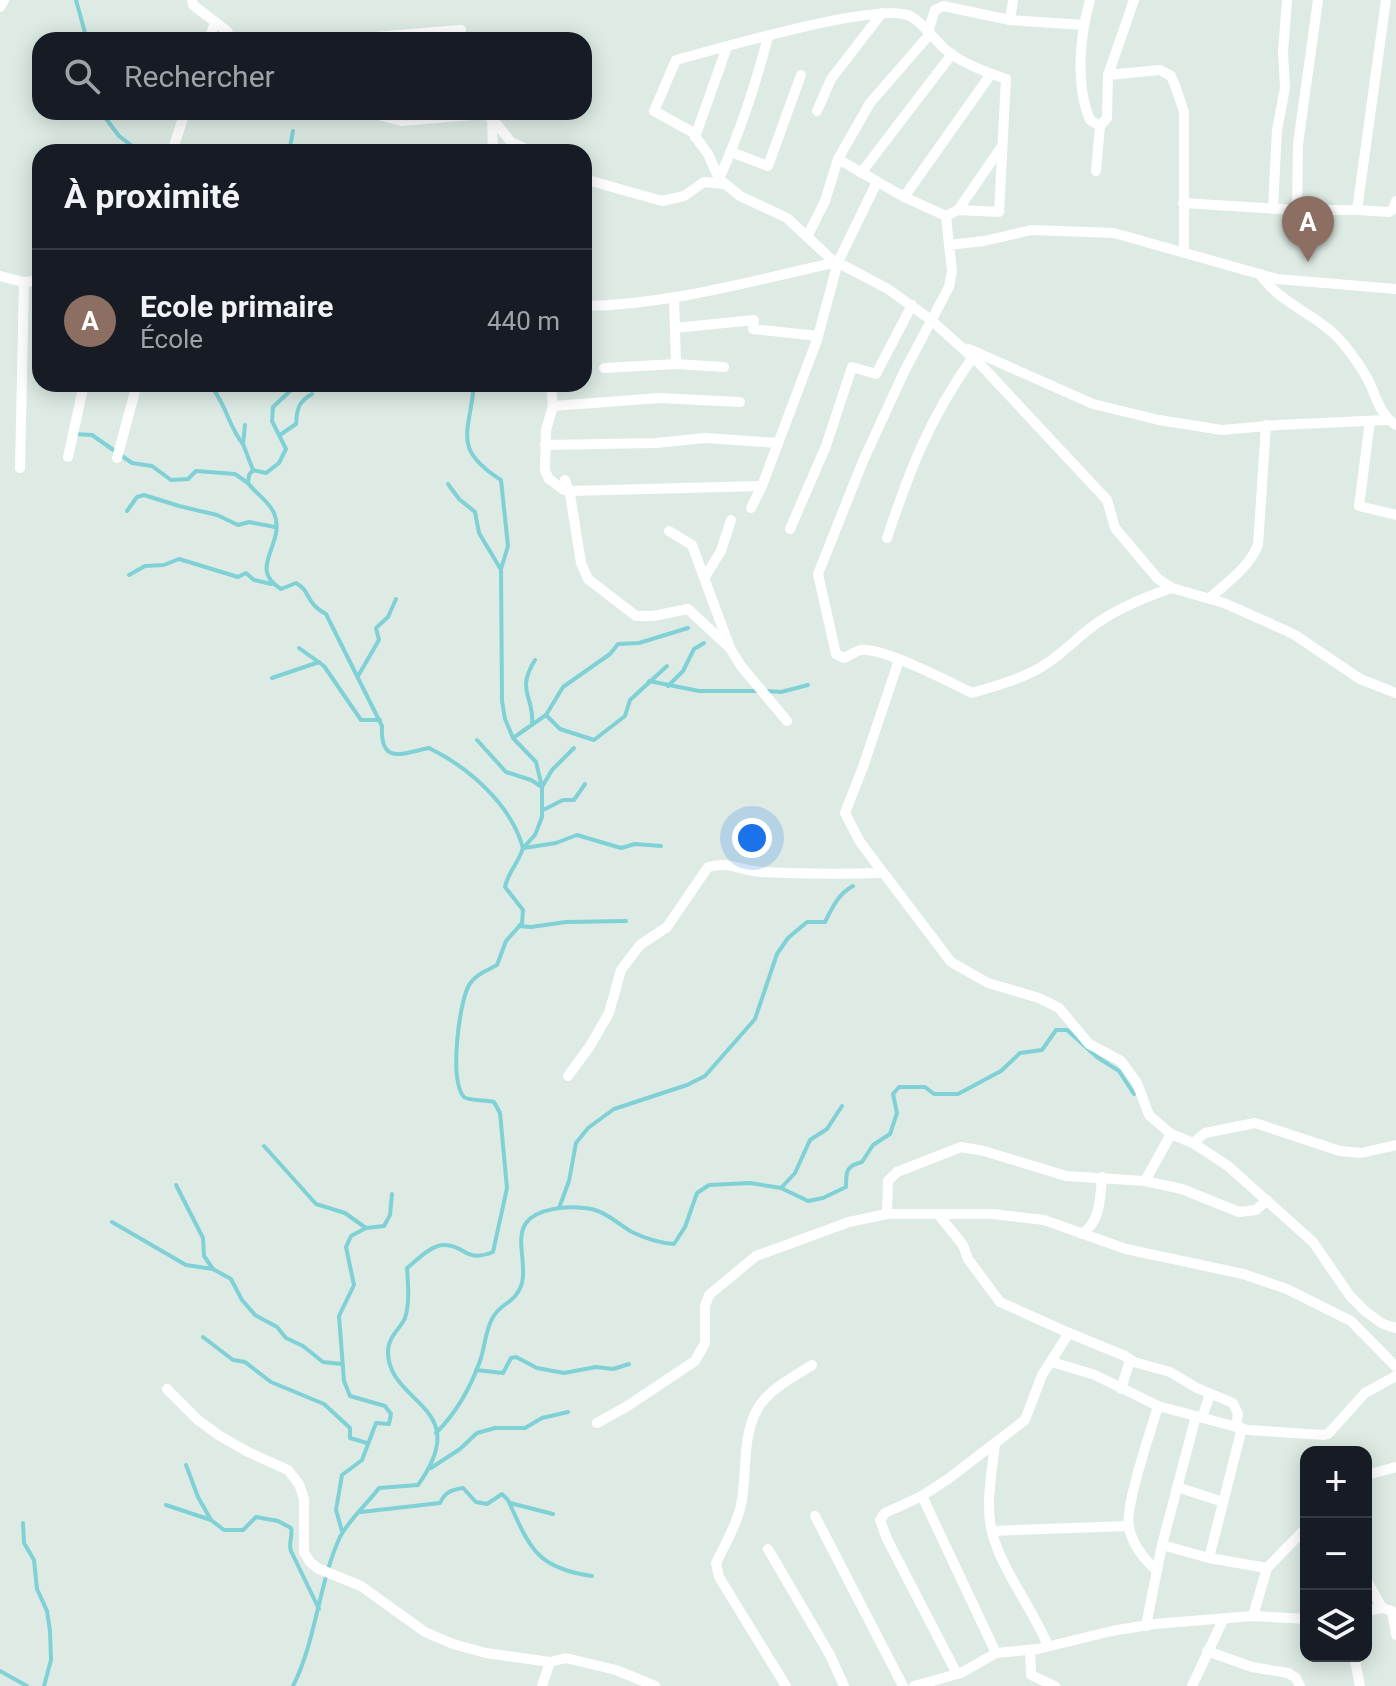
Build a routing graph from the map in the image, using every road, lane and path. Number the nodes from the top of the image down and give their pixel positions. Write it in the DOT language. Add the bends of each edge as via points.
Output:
graph roads {
  1 [pos="4,0"];
  2 [pos="192,0"];
  3 [pos="1013,0"];
  4 [pos="1090,0"];
  5 [pos="1134,0"];
  6 [pos="1287,0"];
  7 [pos="1318,0"];
  8 [pos="1387,0"];
  9 [pos="1396,6"];
  10 [pos="0,7"];
  11 [pos="882,13"];
  12 [pos="1010,20"];
  13 [pos="215,22"];
  14 [pos="1084,25"];
  15 [pos="461,30"];
  16 [pos="212,32"];
  17 [pos="227,32"];
  18 [pos="436,32"];
  19 [pos="929,33"];
  20 [pos="768,37"];
  21 [pos="727,47"];
  22 [pos="952,54"];
  23 [pos="991,74"];
  24 [pos="801,75"];
  25 [pos="1108,75"];
  26 [pos="817,111"];
  27 [pos="182,120"];
  28 [pos="492,120"];
  29 [pos="496,120"];
  30 [pos="1100,126"];
  31 [pos="695,137"];
  32 [pos="175,144"];
  33 [pos="493,144"];
  34 [pos="515,144"];
  35 [pos="1003,145"];
  36 [pos="731,152"];
  37 [pos="838,159"];
  38 [pos="1096,171"];
  39 [pos="861,173"];
  40 [pos="592,181"];
  41 [pos="721,181"];
  42 [pos="877,182"];
  43 [pos="904,197"];
  44 [pos="1396,201"];
  45 [pos="1183,203"];
  46 [pos="1273,209"];
  47 [pos="958,210"];
  48 [pos="1297,210"];
  49 [pos="1357,210"];
  50 [pos="946,216"];
  51 [pos="807,237"];
  52 [pos="949,245"];
  53 [pos="1184,253"];
  54 [pos="838,262"];
  55 [pos="1260,274"];
  56 [pos="0,276"];
  57 [pos="32,281"];
  58 [pos="24,282"];
  59 [pos="1396,289"];
  60 [pos="674,297"];
  61 [pos="912,305"];
  62 [pos="592,306"];
  63 [pos="931,320"];
  64 [pos="675,328"];
  65 [pos="818,336"];
  66 [pos="956,343"];
  67 [pos="973,357"];
  68 [pos="676,364"];
  69 [pos="724,367"];
  70 [pos="604,368"];
  71 [pos="82,392"];
  72 [pos="135,392"];
  73 [pos="552,392"];
  74 [pos="740,402"];
  75 [pos="553,406"];
  76 [pos="1370,421"];
  77 [pos="1392,423"];
  78 [pos="1266,425"];
  79 [pos="778,443"];
  80 [pos="545,445"];
  81 [pos="68,457"];
  82 [pos="117,458"];
  83 [pos="20,468"];
  84 [pos="762,486"];
  85 [pos="566,487"];
  86 [pos="751,508"];
  87 [pos="1396,515"];
  88 [pos="731,520"];
  89 [pos="790,529"];
  90 [pos="669,531"];
  91 [pos="887,538"];
  92 [pos="705,577"];
  93 [pos="1172,588"];
  94 [pos="1210,598"];
  95 [pos="730,648"];
  96 [pos="899,660"];
  97 [pos="1396,693"];
  98 [pos="787,721"];
  99 [pos="883,873"];
  100 [pos="568,1076"];
  101 [pos="1171,1134"];
  102 [pos="1193,1143"];
  103 [pos="1396,1145"];
  104 [pos="1102,1177"];
  105 [pos="1145,1181"];
  106 [pos="1267,1200"];
  107 [pos="887,1214"];
  108 [pos="938,1214"];
  109 [pos="1082,1234"];
  110 [pos="1366,1312"];
  111 [pos="1351,1321"];
  112 [pos="1396,1328"];
  113 [pos="1069,1333"];
  114 [pos="1130,1360"];
  115 [pos="1052,1362"];
  116 [pos="812,1365"];
  117 [pos="1396,1367"];
  118 [pos="1396,1376"];
  119 [pos="167,1389"];
  120 [pos="1121,1389"];
  121 [pos="1210,1394"];
  122 [pos="1158,1406"];
  123 [pos="1199,1417"];
  124 [pos="597,1423"];
  125 [pos="1239,1428"];
  126 [pos="995,1444"];
  127 [pos="1396,1467"];
  128 [pos="1372,1473"];
  129 [pos="1177,1487"];
  130 [pos="922,1496"];
  131 [pos="1223,1502"];
  132 [pos="815,1516"];
  133 [pos="1128,1526"];
  134 [pos="992,1531"];
  135 [pos="1300,1534"];
  136 [pos="1162,1545"];
  137 [pos="768,1549"];
  138 [pos="1209,1558"];
  139 [pos="1267,1568"];
  140 [pos="1156,1570"];
  141 [pos="1372,1587"];
  142 [pos="1390,1610"];
  143 [pos="1253,1616"];
  144 [pos="1300,1619"];
  145 [pos="1223,1620"];
  146 [pos="1146,1626"];
  147 [pos="1396,1635"];
  148 [pos="1048,1646"];
  149 [pos="1030,1650"];
  150 [pos="1207,1651"];
  151 [pos="996,1653"];
  152 [pos="550,1662"];
  153 [pos="1355,1662"];
  154 [pos="957,1674"];
  155 [pos="936,1683"];
  156 [pos="542,1686"];
  157 [pos="655,1686"];
  158 [pos="786,1686"];
  159 [pos="844,1686"];
  160 [pos="903,1686"];
  161 [pos="914,1686"];
  162 [pos="1055,1686"];
  163 [pos="1192,1686"];
  164 [pos="1300,1686"];
  165 [pos="1360,1686"];
  1 -- 10 [label="street"];
  2 -- 13 [label="street"];
  3 -- 12 [label="street"];
  4 -- 14 [label="street"];
  5 -- 25 [label="street"];
  6 -- 46 [label="street"];
  7 -- 48 [label="street" via="1298,144"];
  8 -- 9 [label="street"];
  8 -- 49 [label="street"];
  11 -- 19 [label="street" via="913,17"];
  11 -- 20 [label="street"];
  11 -- 26 [label="street" via="831,79"];
  12 -- 14 [label="street"];
  12 -- 19 [label="street" via="943,6 935,10"];
  13 -- 16 [label="street"];
  13 -- 17 [label="street"];
  14 -- 30 [label="street" via="1082,86 1090,120"];
  15 -- 18 [label="street"];
  19 -- 22 [label="street"];
  19 -- 37 [label="street" via="870,103"];
  20 -- 21 [label="street"];
  20 -- 36 [label="street"];
  21 -- 31 [label="street"];
  21 -- 31 [label="street" via="676,60 654,111"];
  22 -- 23 [label="street"];
  22 -- 39 [label="street"];
  23 -- 35 [label="street" via="1006,79"];
  23 -- 43 [label="street"];
  24 -- 36 [label="street" via="768,166"];
  25 -- 30 [label="street" via="1107,118"];
  25 -- 45 [label="street" via="1160,70 1171,76 1184,112"];
  27 -- 32 [label="street"];
  28 -- 33 [label="street"];
  29 -- 34 [label="street"];
  30 -- 38 [label="street"];
  31 -- 41 [label="street"];
  35 -- 47 [label="street"];
  35 -- 47 [label="street" via="999,212"];
  36 -- 41 [label="street"];
  37 -- 39 [label="street"];
  37 -- 51 [label="street"];
  39 -- 42 [label="street"];
  40 -- 41 [label="street" via="662,201 684,196 704,182"];
  41 -- 51 [label="street" via="787,218"];
  42 -- 43 [label="street"];
  42 -- 54 [label="street"];
  43 -- 50 [label="street"];
  44 -- 49 [label="street" via="1389,212"];
  45 -- 46 [label="street"];
  45 -- 53 [label="street"];
  46 -- 48 [label="street"];
  47 -- 50 [label="street"];
  48 -- 49 [label="street"];
  50 -- 52 [label="street"];
  51 -- 54 [label="street"];
  52 -- 53 [label="street" via="1031,230 1070,231 1125,235"];
  52 -- 63 [label="street" via="949,287"];
  53 -- 55 [label="street"];
  54 -- 60 [label="street"];
  54 -- 61 [label="street"];
  54 -- 65 [label="street"];
  55 -- 59 [label="street" via="1305,283"];
  55 -- 77 [label="street" via="1269,288 1344,344"];
  56 -- 58 [label="street"];
  57 -- 58 [label="street"];
  58 -- 83 [label="street"];
  60 -- 62 [label="street"];
  60 -- 64 [label="street"];
  61 -- 63 [label="street"];
  61 -- 89 [label="street" via="876,374 852,367"];
  63 -- 66 [label="street"];
  63 -- 96 [label="street" via="863,461 818,574 836,654 844,658 862,650"];
  64 -- 65 [label="street" via="754,320 753,329"];
  64 -- 68 [label="street"];
  65 -- 79 [label="street"];
  66 -- 67 [label="street"];
  66 -- 78 [label="street" via="1117,411 1222,430"];
  67 -- 91 [label="street" via="935,415"];
  67 -- 93 [label="street" via="1107,500 1115,528"];
  68 -- 69 [label="street"];
  68 -- 70 [label="street"];
  71 -- 81 [label="street"];
  72 -- 82 [label="street"];
  73 -- 75 [label="street"];
  74 -- 75 [label="street" via="660,398"];
  75 -- 80 [label="street"];
  76 -- 77 [label="street"];
  76 -- 78 [label="street"];
  76 -- 87 [label="street" via="1359,506"];
  78 -- 94 [label="street" via="1258,545 1243,570"];
  79 -- 80 [label="street" via="705,438"];
  79 -- 84 [label="street"];
  80 -- 85 [label="street" via="545,471"];
  84 -- 85 [label="street"];
  84 -- 86 [label="street"];
  85 -- 95 [label="street" via="588,579 636,616 688,609"];
  88 -- 92 [label="street"];
  90 -- 92 [label="street" via="692,545"];
  92 -- 95 [label="street"];
  93 -- 94 [label="street"];
  93 -- 96 [label="street" via="1092,626 1047,664 972,693"];
  94 -- 97 [label="street" via="1295,635 1360,679"];
  95 -- 98 [label="street"];
  96 -- 99 [label="street" via="845,813"];
  99 -- 100 [label="street" via="808,875 751,871 725,863 708,867 667,927 640,945 621,970 609,1013"];
  99 -- 101 [label="street" via="951,962 988,983 1059,1008 1089,1044 1121,1061 1137,1083 1145,1111"];
  101 -- 102 [label="street"];
  101 -- 105 [label="street"];
  102 -- 103 [label="street" via="1205,1133 1255,1123 1340,1151 1361,1153"];
  102 -- 106 [label="street"];
  104 -- 105 [label="street"];
  104 -- 107 [label="street" via="1066,1176 961,1147 897,1172 888,1181"];
  104 -- 109 [label="street" via="1096,1218"];
  105 -- 106 [label="street" via="1239,1212 1256,1210"];
  106 -- 110 [label="street" via="1313,1242"];
  107 -- 108 [label="street"];
  107 -- 124 [label="street" via="756,1256 709,1295 705,1343 695,1361"];
  108 -- 109 [label="street" via="1025,1217"];
  108 -- 113 [label="street" via="1000,1302"];
  109 -- 111 [label="street" via="1243,1274"];
  110 -- 111 [label="street"];
  110 -- 112 [label="street"];
  111 -- 117 [label="street"];
  113 -- 114 [label="street"];
  113 -- 115 [label="street"];
  114 -- 120 [label="street"];
  114 -- 121 [label="street" via="1170,1372"];
  115 -- 120 [label="street"];
  115 -- 126 [label="street" via="1025,1420"];
  116 -- 158 [label="street" via="758,1407 745,1453 740,1511 716,1563 719,1577"];
  118 -- 125 [label="street" via="1365,1393 1328,1434"];
  119 -- 152 [label="street" via="220,1436 288,1470 304,1499 304,1552 310,1562 361,1586 425,1632 453,1644"];
  120 -- 122 [label="street"];
  121 -- 123 [label="street"];
  121 -- 125 [label="street" via="1233,1403"];
  122 -- 123 [label="street"];
  122 -- 133 [label="street"];
  123 -- 125 [label="street"];
  123 -- 129 [label="street"];
  125 -- 131 [label="street"];
  126 -- 130 [label="street"];
  126 -- 134 [label="street"];
  127 -- 128 [label="street"];
  129 -- 131 [label="street"];
  129 -- 136 [label="street"];
  130 -- 151 [label="street"];
  130 -- 154 [label="street" via="880,1520"];
  131 -- 138 [label="street"];
  132 -- 160 [label="street"];
  133 -- 134 [label="street"];
  133 -- 140 [label="street" via="1143,1558"];
  134 -- 148 [label="street"];
  135 -- 139 [label="street"];
  136 -- 138 [label="street"];
  136 -- 140 [label="street"];
  137 -- 159 [label="street"];
  138 -- 139 [label="street"];
  139 -- 143 [label="street"];
  140 -- 146 [label="street"];
  141 -- 142 [label="street"];
  142 -- 147 [label="street"];
  143 -- 144 [label="street"];
  143 -- 145 [label="street"];
  145 -- 146 [label="street"];
  145 -- 150 [label="street"];
  146 -- 148 [label="street"];
  148 -- 149 [label="street"];
  149 -- 151 [label="street"];
  149 -- 162 [label="street" via="1031,1675"];
  150 -- 163 [label="street"];
  150 -- 164 [label="street" via="1288,1673"];
  151 -- 154 [label="street"];
  152 -- 156 [label="street"];
  152 -- 157 [label="street" via="566,1658"];
  153 -- 165 [label="street"];
  154 -- 155 [label="street"];
  155 -- 161 [label="street"];
}
